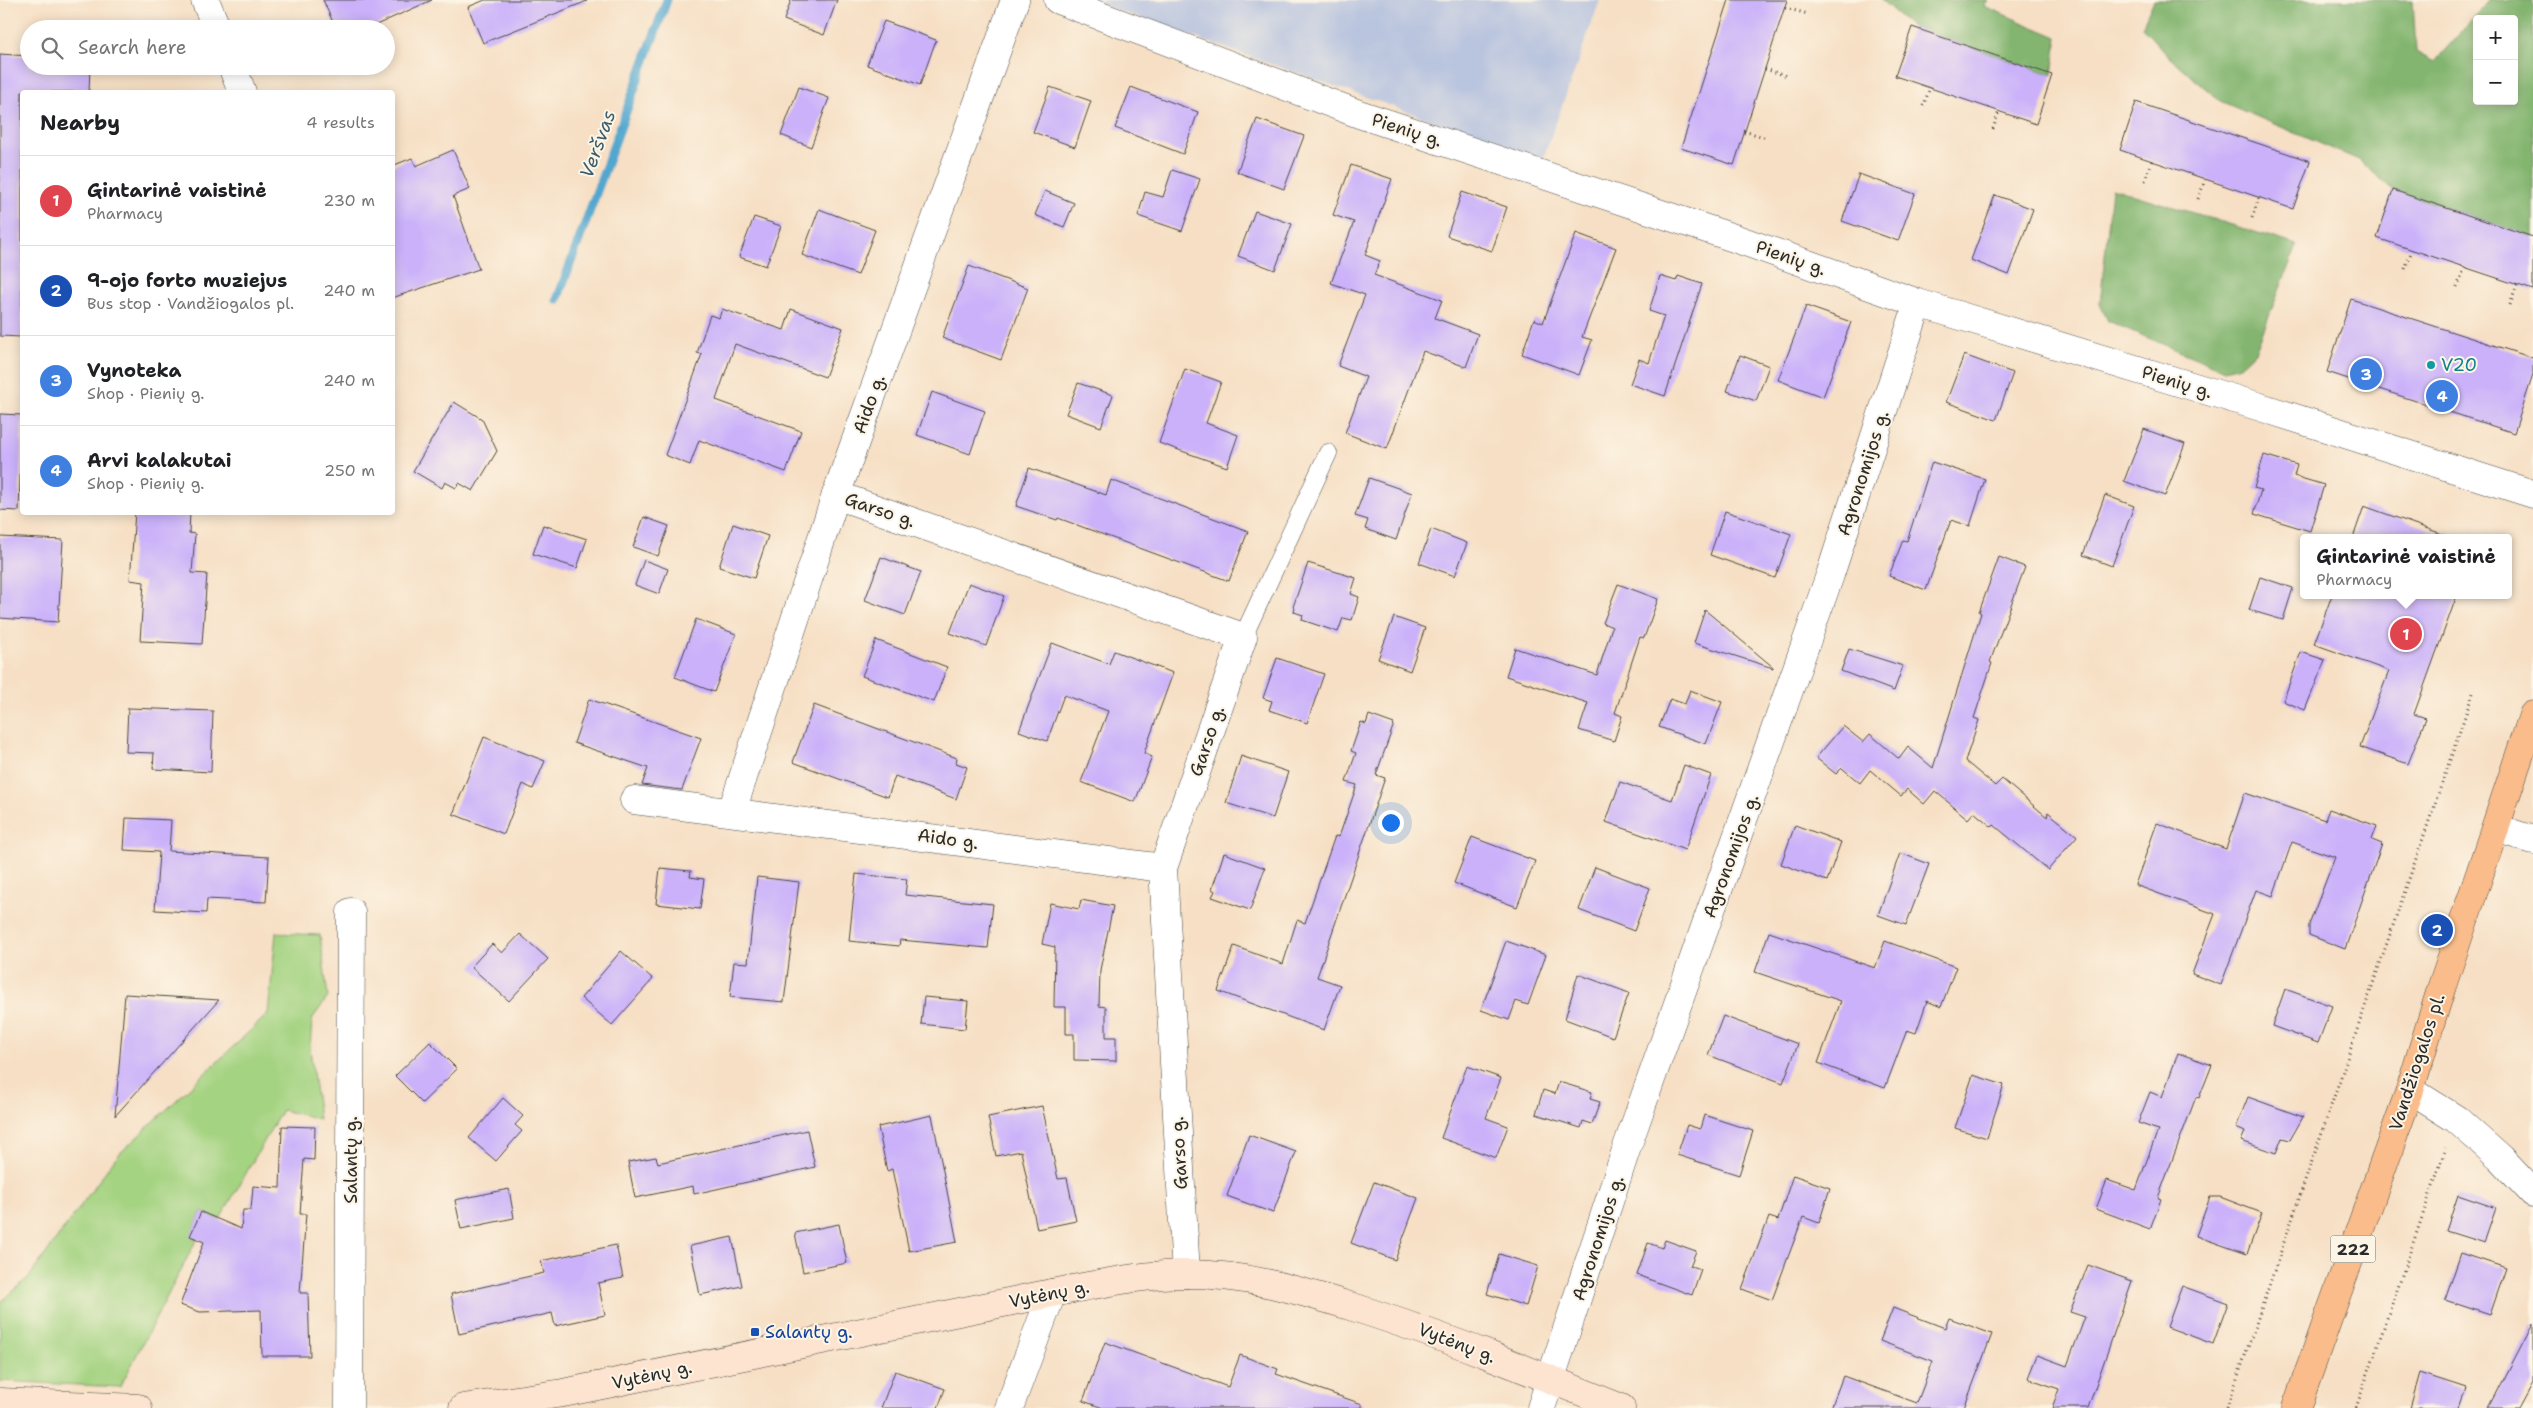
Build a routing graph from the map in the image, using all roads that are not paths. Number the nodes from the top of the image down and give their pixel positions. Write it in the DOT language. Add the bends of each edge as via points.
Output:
graph roads {
  1 [pos="205,0"];
  2 [pos="1015,0"];
  3 [pos="1058,0"];
  4 [pos="213,20"];
  5 [pos="235,75"];
  6 [pos="241,90"];
  7 [pos="1918,303"];
  8 [pos="1328,453"];
  9 [pos="2533,494"];
  10 [pos="836,495"];
  11 [pos="1243,637"];
  12 [pos="2533,715"];
  13 [pos="634,800"];
  14 [pos="732,811"];
  15 [pos="2496,828"];
  16 [pos="2533,840"];
  17 [pos="1163,868"];
  18 [pos="351,912"];
  19 [pos="2410,1090"];
  20 [pos="2533,1194"];
  21 [pos="1186,1274"];
  22 [pos="1052,1293"];
  23 [pos="1552,1380"];
  24 [pos="0,1402"];
  25 [pos="138,1408"];
  26 [pos="349,1408"];
  27 [pos="463,1408"];
  28 [pos="1009,1408"];
  29 [pos="1542,1408"];
  30 [pos="1621,1408"];
  31 [pos="2296,1408"];
  1 -- 4 [label="street"];
  2 -- 10 [label="street, Aido g."];
  3 -- 7 [label="street, Pienių g." via="1360,114 1734,238"];
  5 -- 6 [label="street"];
  7 -- 9 [label="street, Pienių g."];
  7 -- 23 [label="street, Agronomijos g." via="1830,575 1628,1144"];
  8 -- 11 [label="lane"];
  10 -- 11 [label="street, Garso g."];
  10 -- 14 [label="street, Aido g."];
  11 -- 17 [label="street, Garso g."];
  12 -- 15 [label="main road, Vandžiogalos pl. / 222"];
  13 -- 14 [label="street, Aido g."];
  14 -- 17 [label="street, Aido g."];
  15 -- 16 [label="street"];
  15 -- 19 [label="main road, Vandžiogalos pl. / 222"];
  17 -- 21 [label="street, Garso g."];
  18 -- 26 [label="street, Salantų g."];
  19 -- 20 [label="street" via="2456,1119 2501,1159"];
  19 -- 31 [label="main road, Vandžiogalos pl. / 222"];
  21 -- 22 [label="main road, Vytėnų g." via="1132,1279"];
  21 -- 23 [label="main road, Vytėnų g." via="1234,1277 1283,1286 1420,1328"];
  22 -- 27 [label="main road, Vytėnų g." via="571,1391"];
  22 -- 28 [label="street"];
  23 -- 29 [label="street, Agronomijos g."];
  23 -- 30 [label="main road, Vytėnų g."];
  24 -- 25 [label="main road"];
}
